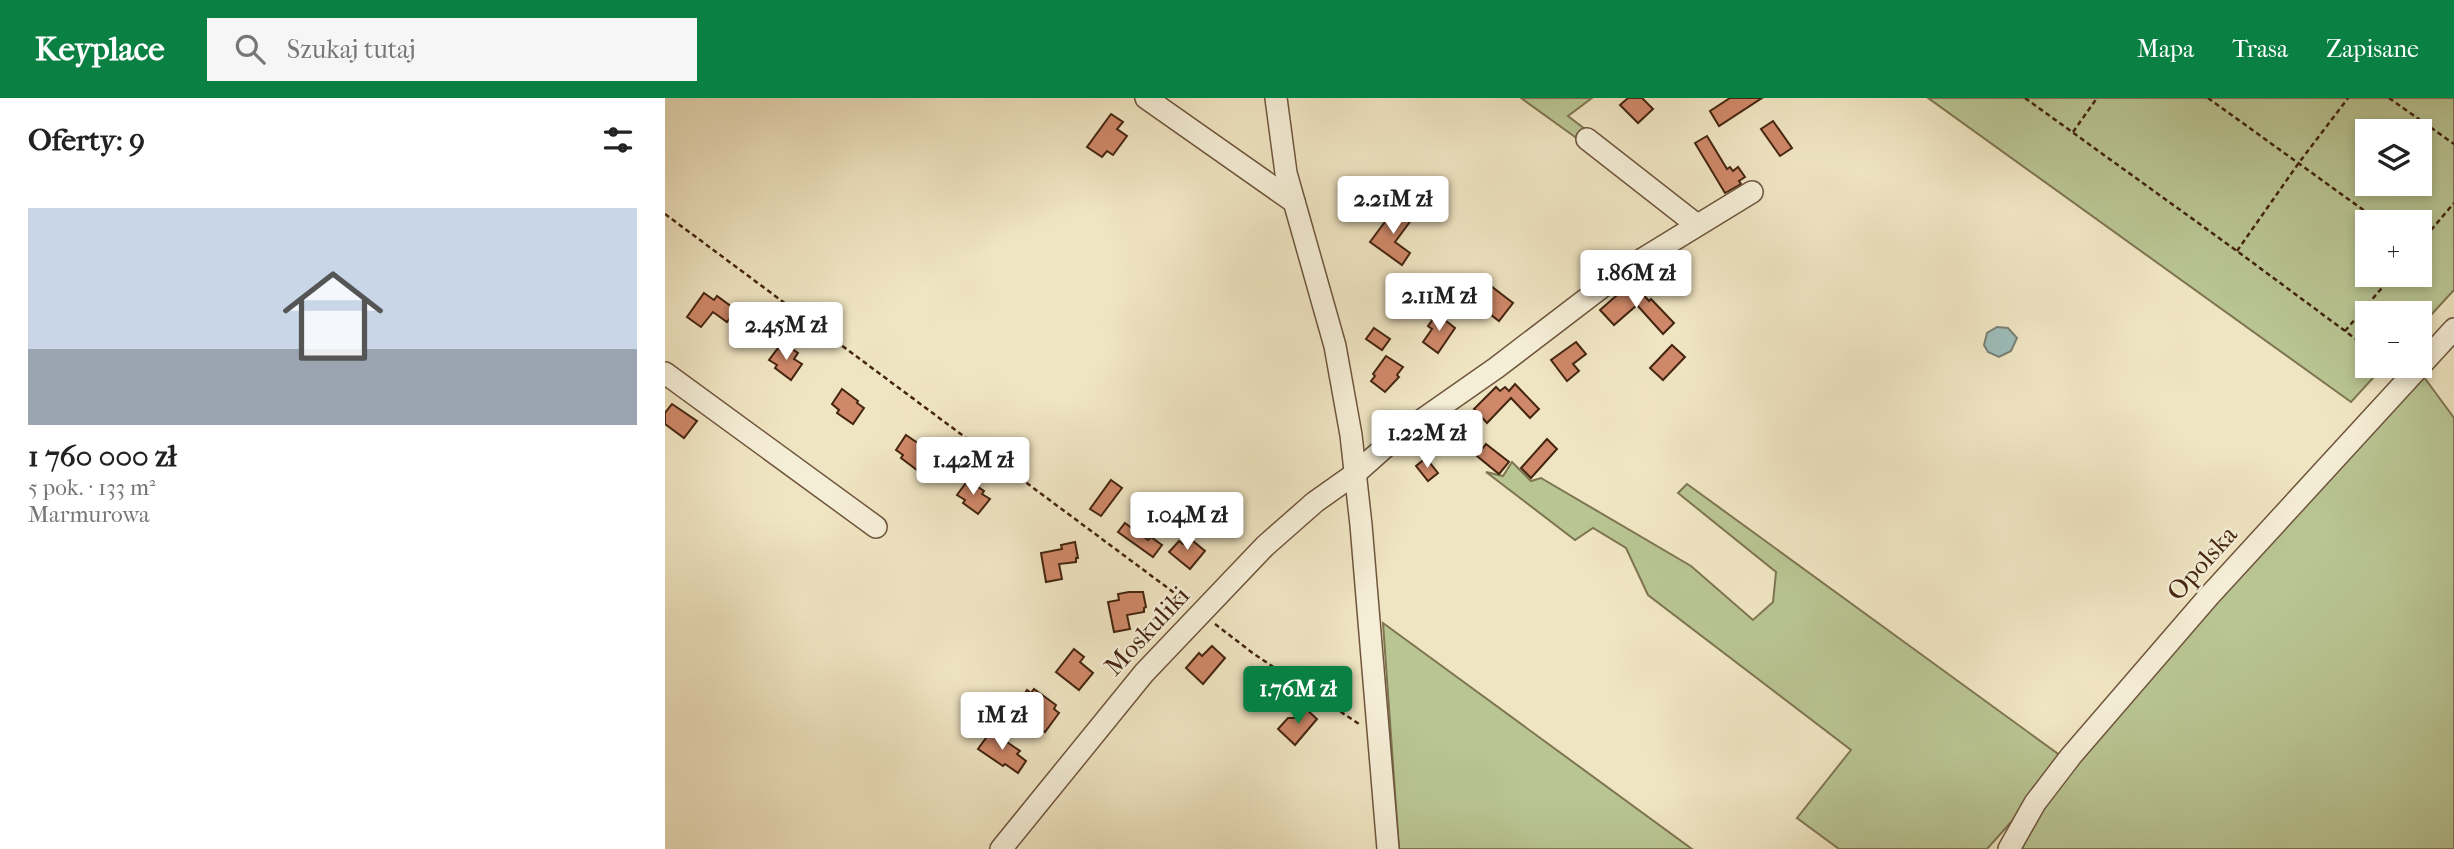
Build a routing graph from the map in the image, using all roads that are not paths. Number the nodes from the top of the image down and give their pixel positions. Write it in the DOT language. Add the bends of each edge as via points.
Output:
graph roads {
  1 [pos="1146,98"];
  2 [pos="1276,98"];
  3 [pos="1587,139"];
  4 [pos="1752,192"];
  5 [pos="1294,202"];
  6 [pos="1697,225"];
  7 [pos="2454,329"];
  8 [pos="665,373"];
  9 [pos="1356,473"];
  10 [pos="876,527"];
  11 [pos="1001,849"];
  12 [pos="1388,849"];
  13 [pos="2009,849"];
  1 -- 5 [label="street"];
  2 -- 5 [label="street"];
  3 -- 6 [label="street"];
  4 -- 6 [label="street, Moskuliki"];
  5 -- 9 [label="street" via="1335,346"];
  6 -- 9 [label="street, Moskuliki" via="1623,271 1393,440"];
  7 -- 13 [label="street, Opolska" via="2209,596 2071,756 2035,803"];
  8 -- 10 [label="street"];
  9 -- 11 [label="street, Moskuliki" via="1265,546 1144,673"];
  9 -- 12 [label="street"];
}
